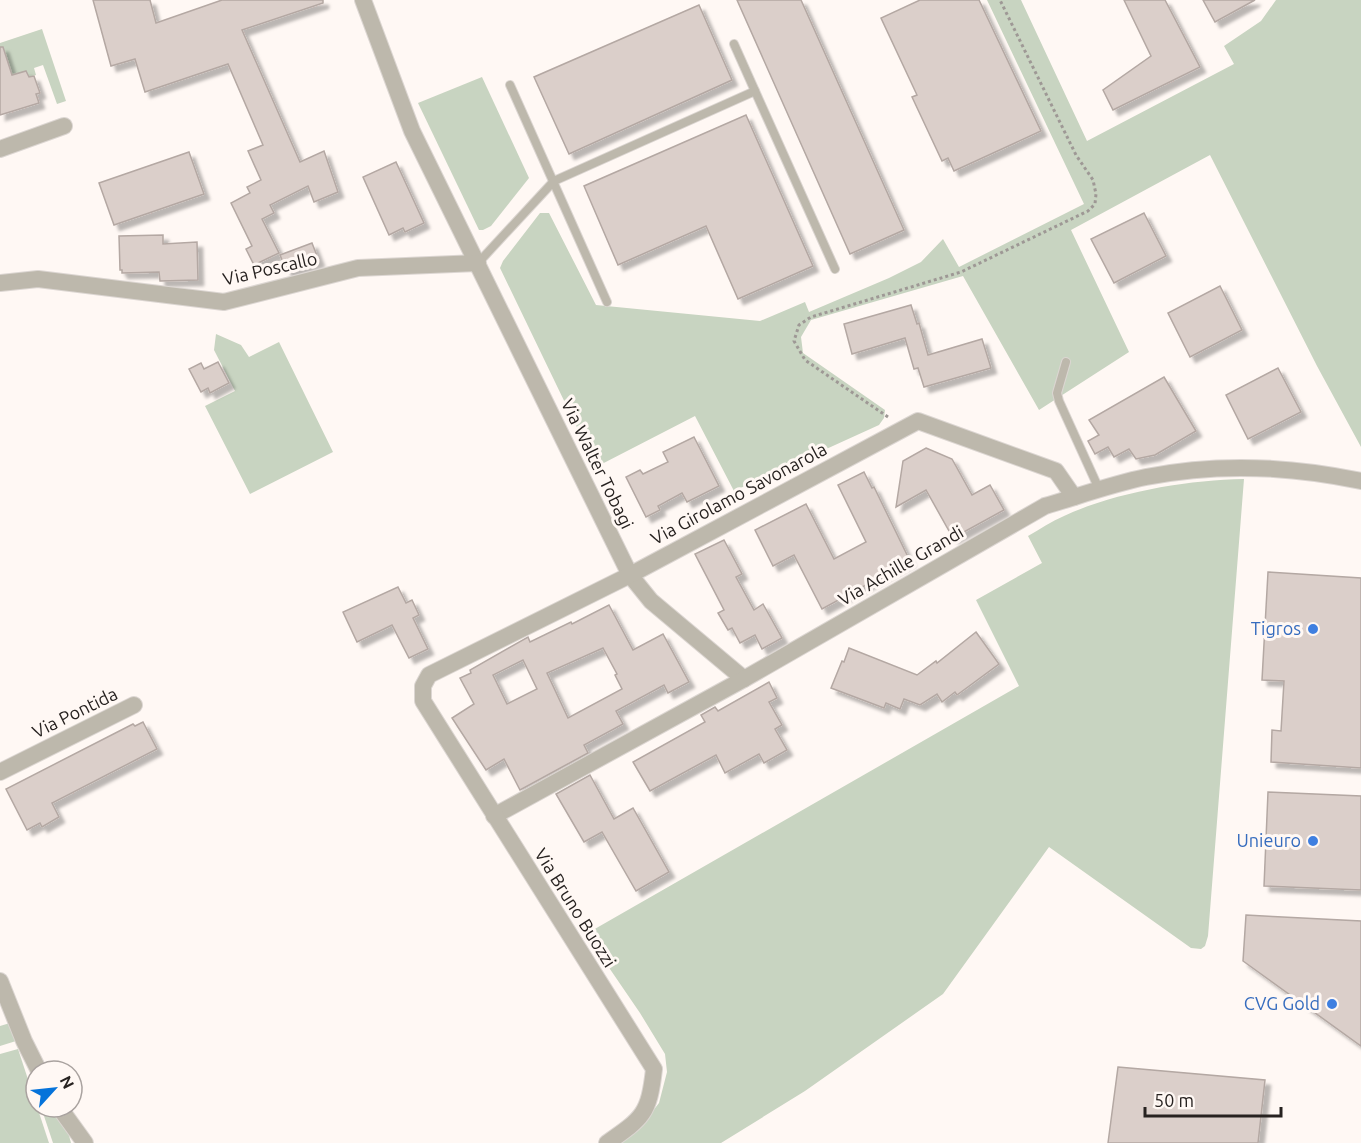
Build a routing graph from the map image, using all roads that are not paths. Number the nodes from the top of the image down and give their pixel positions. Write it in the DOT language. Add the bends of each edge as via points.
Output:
graph roads {
  1 [pos="363,0"];
  2 [pos="734,44"];
  3 [pos="510,85"];
  4 [pos="755,91"];
  5 [pos="64,126"];
  6 [pos="0,149"];
  7 [pos="554,181"];
  8 [pos="478,263"];
  9 [pos="835,269"];
  10 [pos="0,283"];
  11 [pos="607,302"];
  12 [pos="1066,362"];
  13 [pos="1361,481"];
  14 [pos="1099,489"];
  15 [pos="1074,497"];
  16 [pos="630,575"];
  17 [pos="744,679"];
  18 [pos="423,686"];
  19 [pos="134,705"];
  20 [pos="0,772"];
  21 [pos="494,816"];
  22 [pos="0,981"];
  23 [pos="33,1059"];
  24 [pos="68,1119"];
  25 [pos="85,1143"];
  26 [pos="607,1143"];
  1 -- 8 [label="street, Via Walter Tobagi" via="412,131"];
  2 -- 4 [label="lane"];
  3 -- 7 [label="lane"];
  4 -- 7 [label="lane"];
  4 -- 9 [label="lane"];
  5 -- 6 [label="street"];
  7 -- 8 [label="lane"];
  7 -- 11 [label="lane"];
  8 -- 10 [label="street, Via Poscallo" via="358,268 224,302 38,279"];
  8 -- 16 [label="street, Via Walter Tobagi"];
  12 -- 14 [label="lane" via="1059,401"];
  13 -- 14 [label="street, Via Achille Grandi" via="1257,468 1195,469"];
  14 -- 15 [label="street, Via Achille Grandi"];
  15 -- 16 [label="street, Via Girolamo Savonarola" via="1056,471 918,421"];
  15 -- 17 [label="street, Via Achille Grandi" via="1045,506"];
  16 -- 17 [label="street, Via Walter Tobagi" via="651,601"];
  16 -- 18 [label="street, Via Girolamo Savonarola" via="429,675"];
  17 -- 21 [label="street, Via Achille Grandi"];
  18 -- 21 [label="street, Via Bruno Buozzi" via="423,701"];
  19 -- 20 [label="street, Via Pontida"];
  21 -- 26 [label="street, Via Bruno Buozzi" via="654,1069 651,1097 638,1121"];
  22 -- 23 [label="street"];
  24 -- 25 [label="street"];
}
